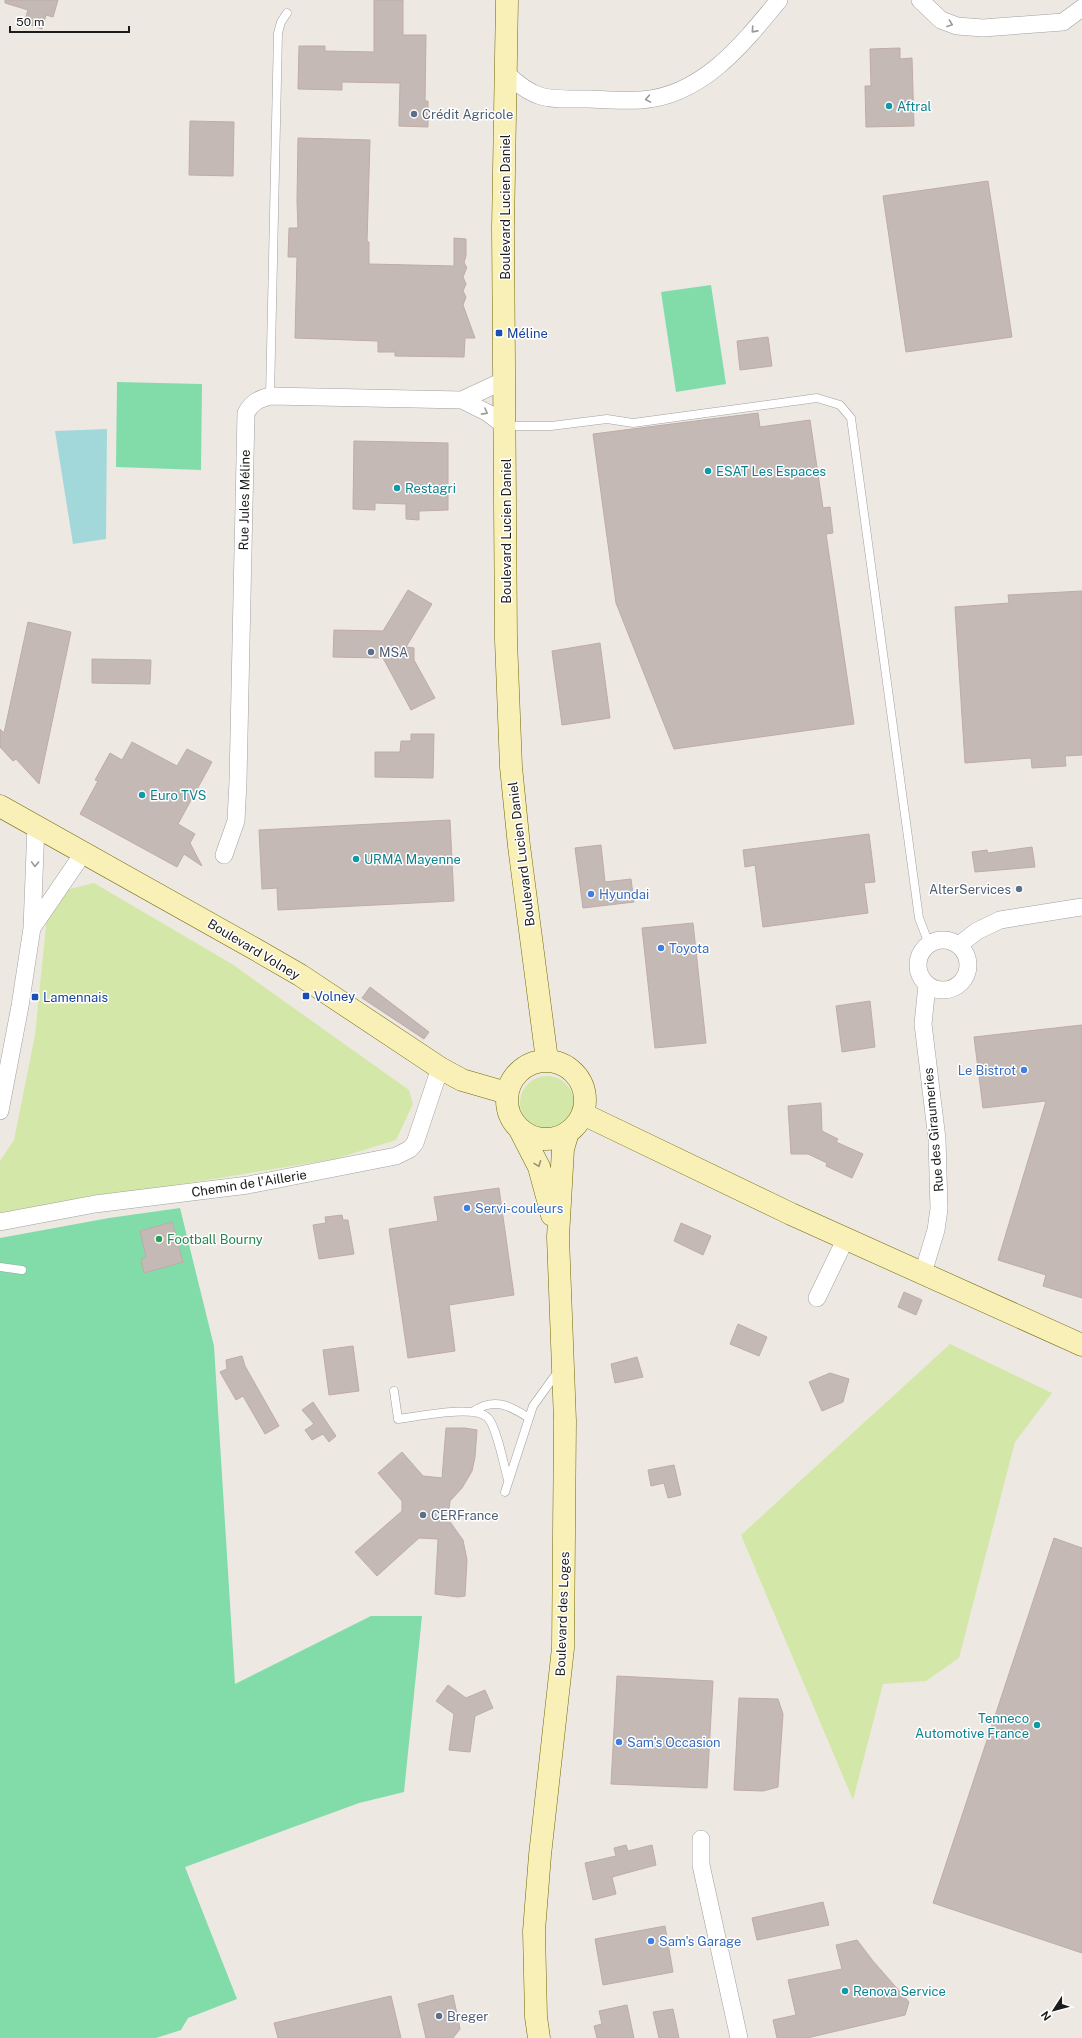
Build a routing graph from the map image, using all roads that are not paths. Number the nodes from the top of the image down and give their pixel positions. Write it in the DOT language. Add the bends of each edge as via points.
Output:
graph roads {
  1 [pos="507,0"];
  2 [pos="779,0"];
  3 [pos="920,0"];
  4 [pos="1082,8"];
  5 [pos="287,13"];
  6 [pos="506,73"];
  7 [pos="504,380"];
  8 [pos="270,396"];
  9 [pos="462,400"];
  10 [pos="506,426"];
  11 [pos="0,806"];
  12 [pos="36,825"];
  13 [pos="84,852"];
  14 [pos="224,855"];
  15 [pos="1082,907"];
  16 [pos="32,928"];
  17 [pos="929,944"];
  18 [pos="959,945"];
  19 [pos="927,985"];
  20 [pos="547,1060"];
  21 [pos="440,1068"];
  22 [pos="507,1093"];
  23 [pos="0,1111"];
  24 [pos="583,1114"];
  25 [pos="520,1130"];
  26 [pos="568,1132"];
  27 [pos="0,1222"];
  28 [pos="558,1237"];
  29 [pos="846,1238"];
  30 [pos="0,1267"];
  31 [pos="22,1270"];
  32 [pos="923,1273"];
  33 [pos="817,1298"];
  34 [pos="1082,1345"];
  35 [pos="564,1365"];
  36 [pos="394,1392"];
  37 [pos="472,1412"];
  38 [pos="529,1418"];
  39 [pos="508,1480"];
  40 [pos="505,1492"];
  41 [pos="701,1839"];
  42 [pos="539,2038"];
  43 [pos="739,2038"];
  1 -- 6 [label="main road, Boulevard Lucien Daniel"];
  2 -- 6 [label="street, one-way" via="730,56 710,74 687,88 667,95 642,100 539,97"];
  3 -- 4 [label="street, one-way" via="941,20 957,26 983,28 1063,22"];
  5 -- 8 [label="lane" via="278,33"];
  6 -- 7 [label="main road, Boulevard Lucien Daniel"];
  7 -- 9 [label="street, Rue Jules Méline"];
  7 -- 10 [label="main road, Boulevard Lucien Daniel"];
  8 -- 9 [label="street, Rue Jules Méline"];
  8 -- 14 [label="street, Rue Jules Méline" via="257,400 246,413 238,781 236,821"];
  9 -- 10 [label="street, one-way" via="488,413"];
  10 -- 17 [label="lane" via="551,426 606,419 633,423 816,398 840,406 851,418 918,918"];
  10 -- 20 [label="main road, Boulevard Lucien Daniel" via="506,640 511,767"];
  11 -- 12 [label="main road, Boulevard Volney"];
  12 -- 13 [label="main road, Boulevard Volney"];
  12 -- 16 [label="street, one-way"];
  13 -- 16 [label="street"];
  13 -- 21 [label="main road, Boulevard Volney" via="287,968"];
  15 -- 18 [label="street" via="1000,920 977,931"];
  16 -- 23 [label="street"];
  17 -- 18 [label="street" via="944,940"];
  17 -- 19 [label="street" via="919,956 918,972"];
  18 -- 19 [label="street" via="968,959 967,975 957,987 941,991"];
  19 -- 32 [label="street, Rue des Giraumeries" via="923,1024 936,1139 940,1209"];
  20 -- 22 [label="main road" via="536,1061 521,1069 510,1082"];
  20 -- 24 [label="main road" via="560,1062 579,1078 584,1089"];
  21 -- 22 [label="main road, Boulevard Volney" via="462,1080"];
  21 -- 27 [label="street, Chemin de l'Aillerie" via="415,1142 410,1149 396,1156 248,1185 95,1204"];
  22 -- 25 [label="main road" via="511,1119"];
  24 -- 26 [label="main road"];
  24 -- 29 [label="main road"];
  25 -- 26 [label="main road" via="529,1135 549,1139"];
  25 -- 28 [label="main road, Boulevard des Loges, one-way" via="539,1167"];
  26 -- 28 [label="main road, Boulevard des Loges" via="561,1162"];
  28 -- 35 [label="main road, Boulevard des Loges"];
  29 -- 32 [label="main road"];
  29 -- 33 [label="street"];
  30 -- 31 [label="lane"];
  32 -- 34 [label="main road"];
  35 -- 38 [label="lane" via="533,1406"];
  35 -- 42 [label="main road, Boulevard des Loges" via="564,1648 540,1855 534,1931 536,2017"];
  36 -- 37 [label="lane" via="398,1419"];
  37 -- 38 [label="lane" via="482,1406 507,1405"];
  37 -- 39 [label="lane" via="489,1418"];
  38 -- 39 [label="lane"];
  39 -- 40 [label="lane"];
  41 -- 43 [label="street" via="701,1865"];
}
